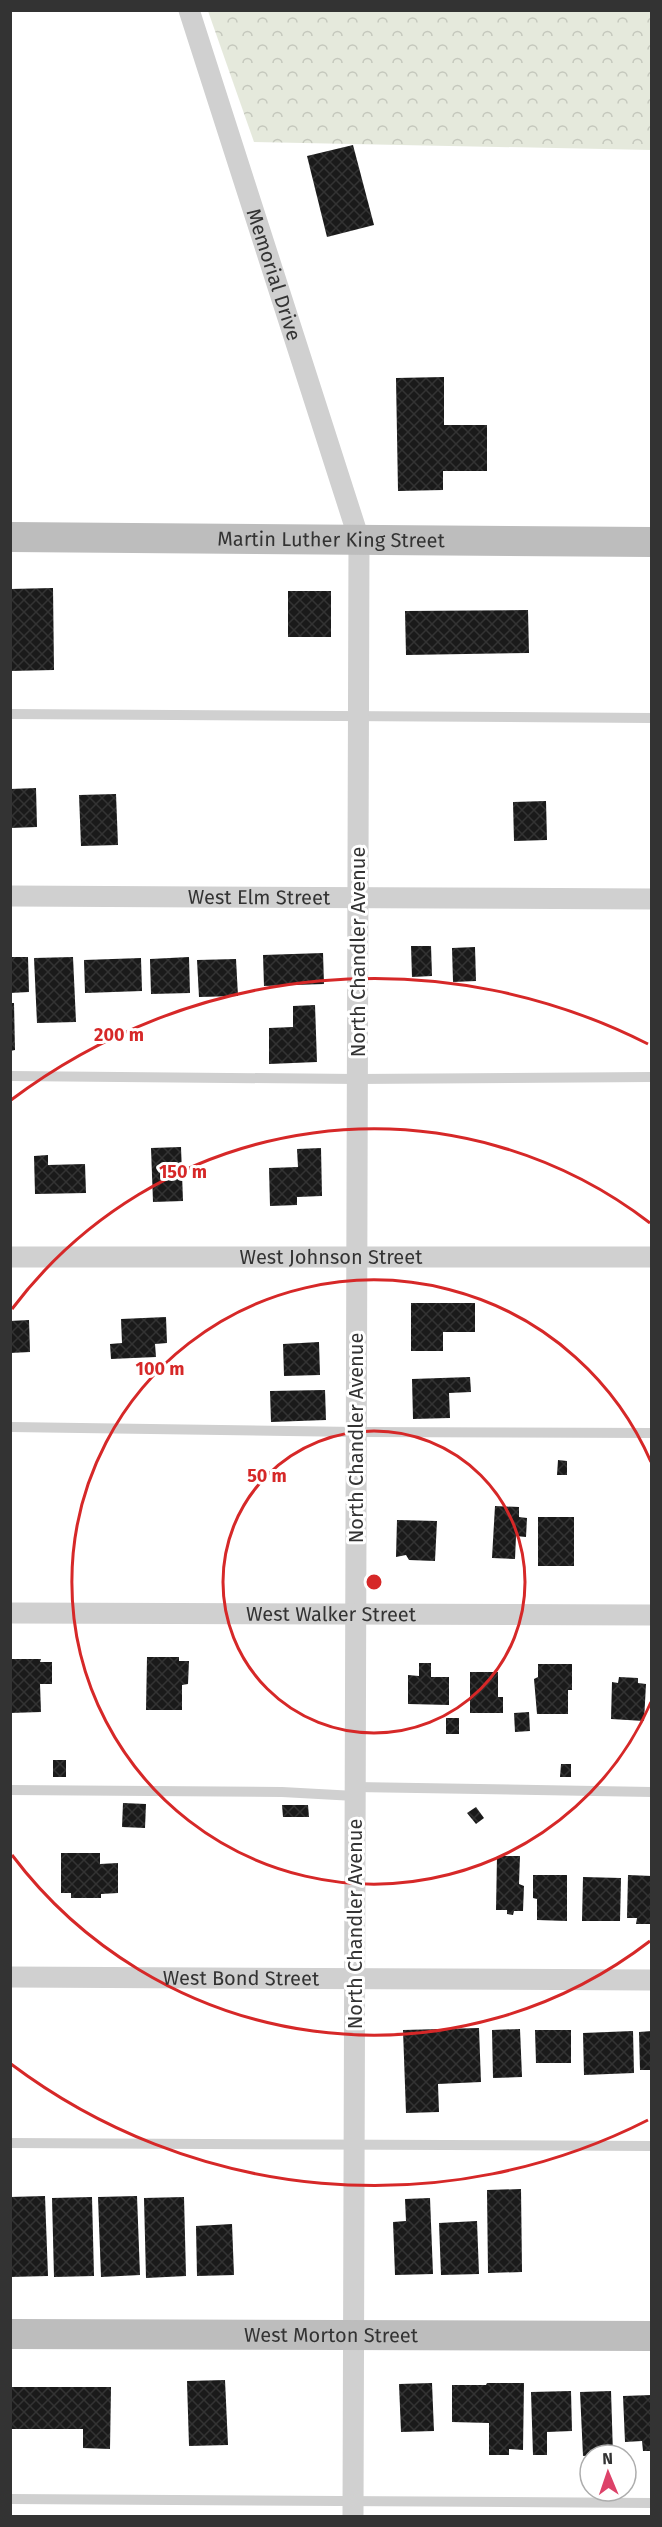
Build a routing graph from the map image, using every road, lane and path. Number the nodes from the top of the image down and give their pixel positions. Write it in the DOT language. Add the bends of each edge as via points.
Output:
graph roads {
  1 [pos="189,10"];
  2 [pos="10,537"];
  3 [pos="359,539"];
  4 [pos="651,542"];
  5 [pos="10,714"];
  6 [pos="358,717"];
  7 [pos="651,718"];
  8 [pos="10,896"];
  9 [pos="358,898"];
  10 [pos="651,899"];
  11 [pos="10,1076"];
  12 [pos="651,1077"];
  13 [pos="357,1079"];
  14 [pos="10,1257"];
  15 [pos="357,1257"];
  16 [pos="651,1257"];
  17 [pos="10,1427"];
  18 [pos="356,1432"];
  19 [pos="651,1433"];
  20 [pos="10,1613"];
  21 [pos="356,1614"];
  22 [pos="651,1615"];
  23 [pos="10,1790"];
  24 [pos="355,1791"];
  25 [pos="651,1792"];
  26 [pos="10,1977"];
  27 [pos="355,1979"];
  28 [pos="651,1980"];
  29 [pos="10,2143"];
  30 [pos="354,2145"];
  31 [pos="651,2146"];
  32 [pos="10,2334"];
  33 [pos="354,2334"];
  34 [pos="651,2336"];
  35 [pos="10,2499"];
  36 [pos="651,2503"];
  37 [pos="354,2509"];
  1 -- 3 [label="street, Memorial Drive"];
  2 -- 3 [label="street, Martin Luther King Street"];
  3 -- 4 [label="street, Martin Luther King Street"];
  3 -- 6 [label="street, North Chandler Avenue"];
  5 -- 6 [label="lane"];
  6 -- 7 [label="lane"];
  6 -- 9 [label="street, North Chandler Avenue"];
  8 -- 9 [label="street, West Elm Street"];
  9 -- 10 [label="street, West Elm Street"];
  9 -- 13 [label="street, North Chandler Avenue"];
  11 -- 13 [label="lane"];
  12 -- 13 [label="lane"];
  13 -- 15 [label="street, North Chandler Avenue"];
  14 -- 15 [label="street, West Johnson Street"];
  15 -- 16 [label="street, West Johnson Street"];
  15 -- 18 [label="street, North Chandler Avenue"];
  17 -- 18 [label="lane"];
  18 -- 19 [label="lane"];
  18 -- 21 [label="street, North Chandler Avenue"];
  20 -- 21 [label="street, West Walker Street"];
  21 -- 22 [label="street, West Walker Street"];
  21 -- 24 [label="street, North Chandler Avenue"];
  23 -- 24 [label="lane"];
  24 -- 25 [label="lane"];
  24 -- 27 [label="street, North Chandler Avenue"];
  26 -- 27 [label="street, West Bond Street"];
  27 -- 28 [label="street, West Bond Street"];
  27 -- 30 [label="street, North Chandler Avenue"];
  29 -- 30 [label="lane"];
  30 -- 31 [label="lane"];
  30 -- 33 [label="street, North Chandler Avenue"];
  32 -- 33 [label="street, West Morton Street"];
  33 -- 34 [label="street, West Morton Street"];
  33 -- 37 [label="street, North Chandler Avenue"];
  35 -- 37 [label="lane"];
  36 -- 37 [label="lane"];
}
